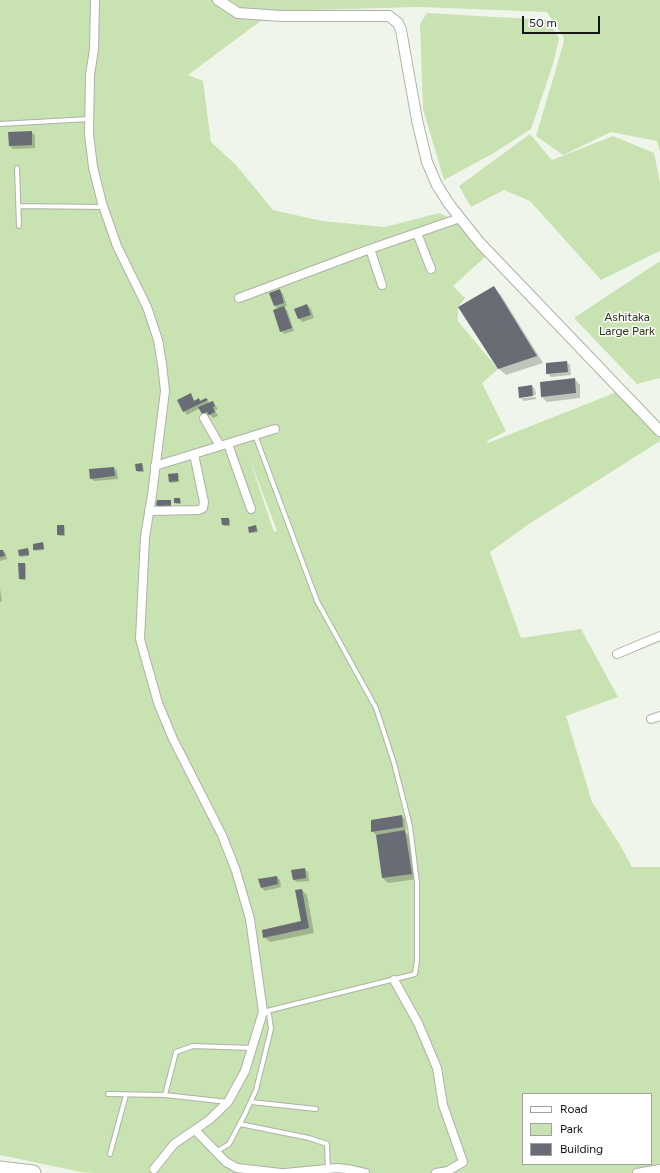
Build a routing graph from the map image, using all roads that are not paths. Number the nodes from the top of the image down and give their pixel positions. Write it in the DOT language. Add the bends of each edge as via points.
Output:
graph roads {
  1 [pos="95,0"];
  2 [pos="218,0"];
  3 [pos="90,119"];
  4 [pos="0,124"];
  5 [pos="17,168"];
  6 [pos="18,206"];
  7 [pos="104,207"];
  8 [pos="460,218"];
  9 [pos="19,226"];
  10 [pos="417,233"];
  11 [pos="370,249"];
  12 [pos="431,270"];
  13 [pos="382,285"];
  14 [pos="239,298"];
  15 [pos="204,418"];
  16 [pos="275,429"];
  17 [pos="660,431"];
  18 [pos="255,435"];
  19 [pos="228,444"];
  20 [pos="220,446"];
  21 [pos="194,454"];
  22 [pos="155,466"];
  23 [pos="251,509"];
  24 [pos="149,511"];
  25 [pos="660,636"];
  26 [pos="617,654"];
  27 [pos="660,716"];
  28 [pos="651,719"];
  29 [pos="394,980"];
  30 [pos="264,1012"];
  31 [pos="252,1048"];
  32 [pos="108,1094"];
  33 [pos="126,1095"];
  34 [pos="165,1095"];
  35 [pos="228,1102"];
  36 [pos="251,1102"];
  37 [pos="316,1109"];
  38 [pos="240,1124"];
  39 [pos="195,1130"];
  40 [pos="215,1152"];
  41 [pos="110,1154"];
  42 [pos="0,1169"];
  43 [pos="154,1169"];
  44 [pos="328,1169"];
  45 [pos="660,1169"];
  46 [pos="33,1173"];
  47 [pos="281,1173"];
  48 [pos="285,1173"];
  49 [pos="365,1173"];
  50 [pos="436,1173"];
  51 [pos="637,1173"];
  1 -- 3 [label="street"];
  2 -- 8 [label="street" via="238,13 281,16 389,16 398,22 427,162 437,185"];
  3 -- 4 [label="lane"];
  3 -- 7 [label="street" via="93,167"];
  5 -- 6 [label="lane"];
  6 -- 7 [label="lane"];
  6 -- 9 [label="lane"];
  7 -- 22 [label="street" via="118,246 147,307 158,340 165,391"];
  8 -- 10 [label="street"];
  8 -- 17 [label="street" via="480,243"];
  10 -- 11 [label="street"];
  10 -- 12 [label="street"];
  11 -- 13 [label="street"];
  11 -- 14 [label="street"];
  15 -- 20 [label="street"];
  16 -- 18 [label="street"];
  18 -- 19 [label="street"];
  18 -- 29 [label="lane" via="317,601 376,708 394,763 410,826 417,883 417,960 414,974"];
  19 -- 20 [label="street"];
  19 -- 23 [label="street"];
  20 -- 21 [label="street"];
  21 -- 22 [label="street"];
  21 -- 24 [label="street" via="203,508"];
  22 -- 24 [label="street"];
  24 -- 30 [label="street" via="145,537 140,639 158,703 172,739 222,835 236,871 250,919"];
  25 -- 26 [label="street"];
  27 -- 28 [label="street"];
  29 -- 30 [label="lane"];
  29 -- 50 [label="street" via="418,1023 436,1068 443,1105 463,1162 448,1171"];
  30 -- 31 [label="street"];
  30 -- 36 [label="lane" via="269,1014 271,1029"];
  31 -- 34 [label="lane" via="193,1046 176,1052"];
  31 -- 35 [label="street" via="245,1071"];
  32 -- 33 [label="lane"];
  33 -- 34 [label="lane"];
  33 -- 41 [label="lane"];
  34 -- 35 [label="lane"];
  35 -- 39 [label="street"];
  36 -- 37 [label="lane"];
  36 -- 38 [label="lane"];
  38 -- 40 [label="lane" via="229,1144"];
  38 -- 44 [label="lane" via="327,1144"];
  39 -- 40 [label="street"];
  39 -- 43 [label="street" via="174,1144"];
  40 -- 47 [label="street" via="237,1168"];
  42 -- 46 [label="highway"];
  44 -- 48 [label="street"];
  44 -- 49 [label="street" via="347,1169"];
  45 -- 51 [label="street"];
}
